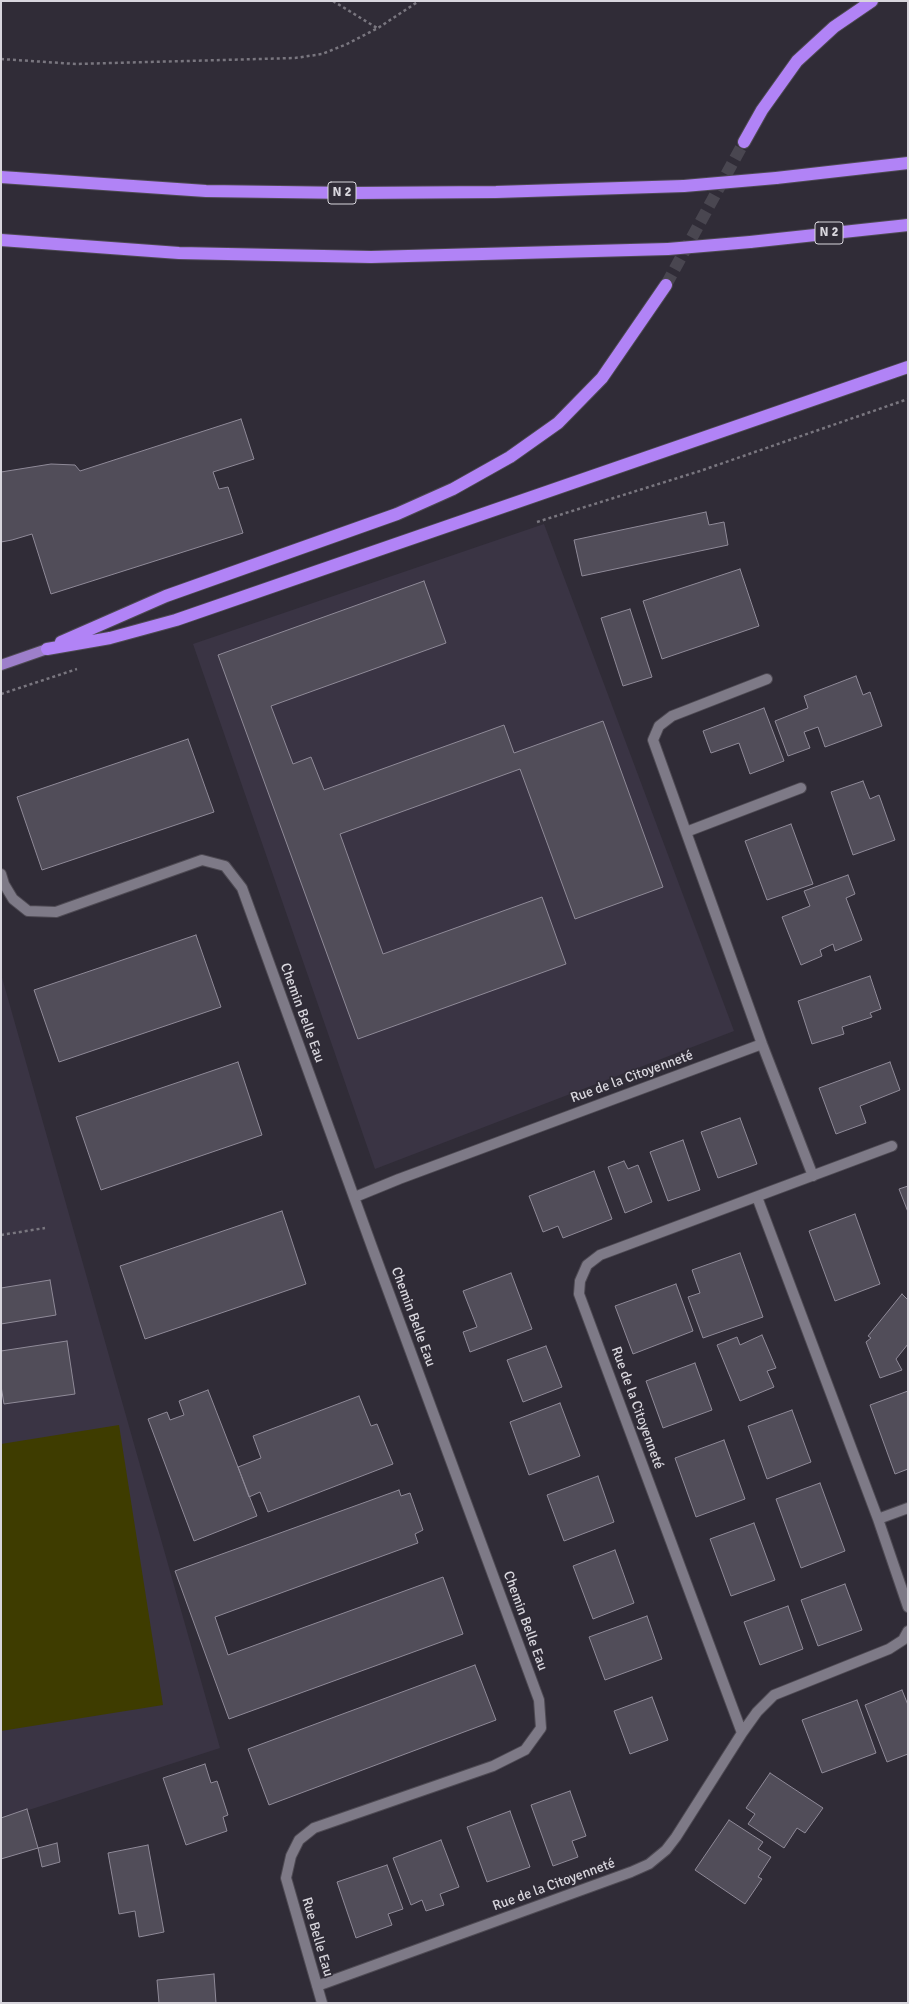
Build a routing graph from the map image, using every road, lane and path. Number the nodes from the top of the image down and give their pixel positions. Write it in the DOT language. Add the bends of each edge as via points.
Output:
graph roads {
  1 [pos="333,1"];
  2 [pos="418,1"];
  3 [pos="872,1"];
  4 [pos="378,28"];
  5 [pos="1,59"];
  6 [pos="744,142"];
  7 [pos="908,163"];
  8 [pos="1,177"];
  9 [pos="908,225"];
  10 [pos="1,240"];
  11 [pos="666,285"];
  12 [pos="908,367"];
  13 [pos="47,649"];
  14 [pos="1,665"];
  15 [pos="767,679"];
  16 [pos="801,788"];
  17 [pos="686,832"];
  18 [pos="1,874"];
  19 [pos="762,1044"];
  20 [pos="892,1146"];
  21 [pos="813,1176"];
  22 [pos="757,1196"];
  23 [pos="355,1197"];
  24 [pos="45,1228"];
  25 [pos="1,1235"];
  26 [pos="908,1508"];
  27 [pos="878,1519"];
  28 [pos="908,1607"];
  29 [pos="908,1631"];
  30 [pos="742,1733"];
  31 [pos="286,1878"];
  32 [pos="317,1986"];
  33 [pos="322,2003"];
  1 -- 4 [label="path"];
  2 -- 4 [label="path"];
  3 -- 6 [label="highway" via="834,27 797,61 762,110"];
  4 -- 5 [label="path" via="322,54 295,58 76,64"];
  7 -- 8 [label="highway, N 2, bridge" via="684,186 496,192 206,191"];
  9 -- 10 [label="highway, N 2, bridge" via="668,249 363,256 179,252"];
  11 -- 13 [label="highway" via="602,378 558,423 510,457 453,489 397,514 166,596"];
  12 -- 13 [label="highway" via="176,620 110,638"];
  13 -- 14 [label="main road"];
  15 -- 17 [label="street" via="672,716 659,726 653,740"];
  16 -- 17 [label="street"];
  17 -- 19 [label="street"];
  18 -- 23 [label="street, Chemin Belle Eau" via="13,899 28,911 56,912 202,860 225,866 242,888"];
  19 -- 21 [label="street"];
  19 -- 23 [label="street, Rue de la Citoyenneté"];
  20 -- 21 [label="street, Rue de la Citoyenneté"];
  21 -- 22 [label="street, Rue de la Citoyenneté"];
  22 -- 27 [label="street"];
  22 -- 30 [label="street, Rue de la Citoyenneté" via="600,1255 587,1265 580,1280 579,1294"];
  23 -- 31 [label="street, Chemin Belle Eau" via="539,1700 541,1728 525,1750 493,1766 314,1828 299,1840 291,1856"];
  24 -- 25 [label="path"];
  26 -- 27 [label="street"];
  27 -- 28 [label="street"];
  29 -- 30 [label="street, Rue de la Citoyenneté" via="903,1640 889,1649 774,1695 757,1712"];
  30 -- 32 [label="street, Rue de la Citoyenneté" via="676,1837 666,1850 649,1864"];
  31 -- 32 [label="street, Rue Belle Eau"];
  32 -- 33 [label="street, Rue Belle Eau"];
}
